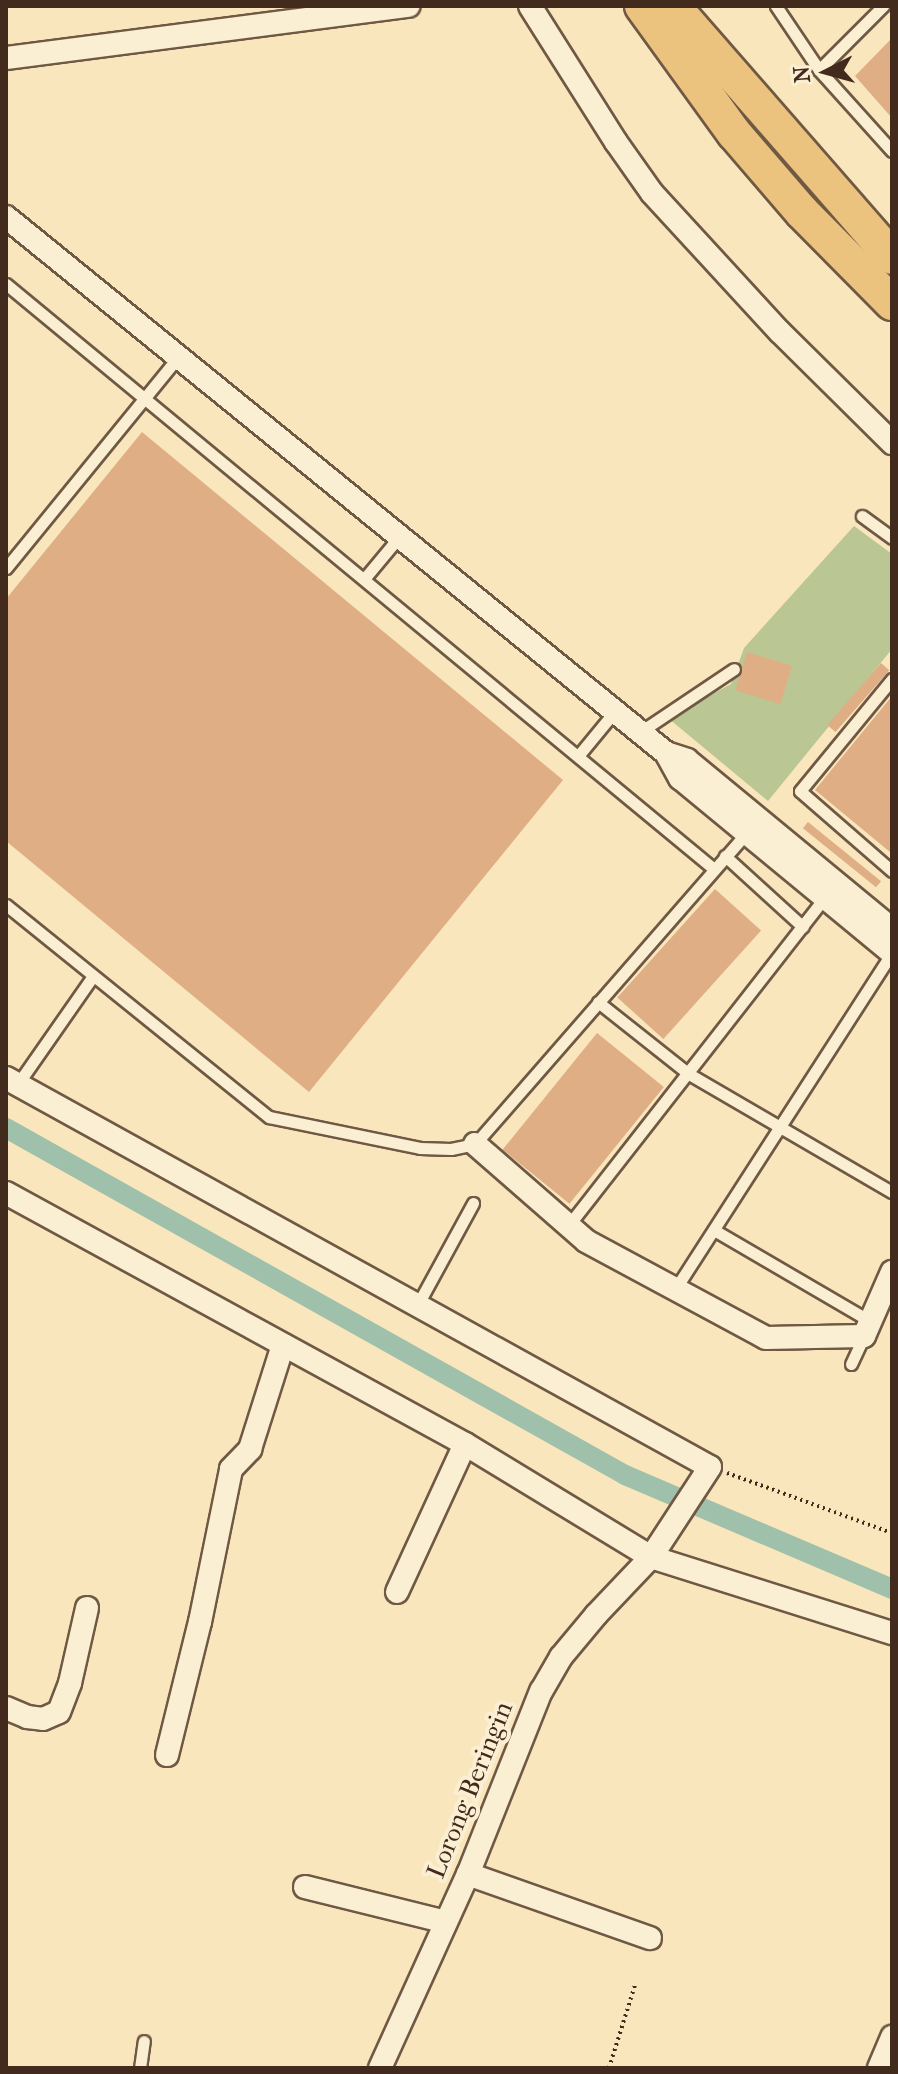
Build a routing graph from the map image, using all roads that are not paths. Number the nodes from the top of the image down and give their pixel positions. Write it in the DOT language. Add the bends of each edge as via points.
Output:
graph roads {
  1 [pos="409,6"];
  2 [pos="530,6"];
  3 [pos="642,6"];
  4 [pos="673,6"];
  5 [pos="776,6"];
  6 [pos="883,6"];
  7 [pos="6,58"];
  8 [pos="819,70"];
  9 [pos="892,151"];
  10 [pos="6,217"];
  11 [pos="892,257"];
  12 [pos="6,284"];
  13 [pos="892,303"];
  14 [pos="177,358"];
  15 [pos="145,398"];
  16 [pos="892,443"];
  17 [pos="862,516"];
  18 [pos="399,537"];
  19 [pos="892,538"];
  20 [pos="6,568"];
  21 [pos="364,579"];
  22 [pos="734,669"];
  23 [pos="892,679"];
  24 [pos="615,711"];
  25 [pos="640,732"];
  26 [pos="666,753"];
  27 [pos="578,756"];
  28 [pos="746,833"];
  29 [pos="725,856"];
  30 [pos="714,869"];
  31 [pos="892,871"];
  32 [pos="824,898"];
  33 [pos="6,905"];
  34 [pos="803,927"];
  35 [pos="892,929"];
  36 [pos="892,953"];
  37 [pos="93,976"];
  38 [pos="598,1002"];
  39 [pos="689,1074"];
  40 [pos="12,1082"];
  41 [pos="781,1129"];
  42 [pos="475,1144"];
  43 [pos="892,1192"];
  44 [pos="6,1193"];
  45 [pos="473,1203"];
  46 [pos="568,1226"];
  47 [pos="714,1230"];
  48 [pos="892,1272"];
  49 [pos="673,1291"];
  50 [pos="418,1304"];
  51 [pos="867,1328"];
  52 [pos="283,1345"];
  53 [pos="851,1364"];
  54 [pos="465,1444"];
  55 [pos="651,1557"];
  56 [pos="397,1592"];
  57 [pos="87,1608"];
  58 [pos="892,1633"];
  59 [pos="6,1708"];
  60 [pos="167,1755"];
  61 [pos="468,1874"];
  62 [pos="305,1887"];
  63 [pos="446,1922"];
  64 [pos="650,1938"];
  65 [pos="892,2037"];
  66 [pos="144,2041"];
  67 [pos="140,2068"];
  68 [pos="380,2068"];
  69 [pos="879,2068"];
  1 -- 7 [label="street"];
  2 -- 16 [label="street" via="652,193 728,278"];
  3 -- 13 [label="main road" via="734,133"];
  4 -- 11 [label="main road"];
  5 -- 8 [label="lane"];
  6 -- 8 [label="lane"];
  8 -- 9 [label="lane"];
  10 -- 14 [label="street"];
  12 -- 15 [label="lane"];
  14 -- 15 [label="lane"];
  14 -- 18 [label="street"];
  15 -- 20 [label="lane"];
  15 -- 21 [label="lane"];
  17 -- 19 [label="lane"];
  18 -- 21 [label="lane"];
  18 -- 24 [label="street"];
  21 -- 27 [label="lane"];
  22 -- 25 [label="lane"];
  23 -- 31 [label="lane" via="800,791"];
  24 -- 25 [label="street"];
  24 -- 27 [label="lane"];
  25 -- 26 [label="street"];
  26 -- 28 [label="street" via="680,778"];
  26 -- 35 [label="street" via="687,760"];
  27 -- 30 [label="lane"];
  28 -- 29 [label="lane"];
  28 -- 32 [label="street"];
  29 -- 30 [label="lane"];
  29 -- 34 [label="lane"];
  30 -- 38 [label="lane"];
  32 -- 34 [label="lane"];
  32 -- 36 [label="street"];
  33 -- 37 [label="lane"];
  34 -- 39 [label="lane"];
  36 -- 41 [label="lane"];
  37 -- 40 [label="lane"];
  37 -- 42 [label="lane" via="279,1122 420,1148"];
  38 -- 39 [label="lane"];
  38 -- 42 [label="lane"];
  39 -- 41 [label="lane"];
  39 -- 46 [label="lane"];
  40 -- 50 [label="street"];
  41 -- 43 [label="lane"];
  41 -- 47 [label="lane"];
  42 -- 46 [label="street"];
  44 -- 52 [label="street"];
  45 -- 50 [label="lane"];
  46 -- 49 [label="street"];
  47 -- 49 [label="lane"];
  47 -- 51 [label="lane"];
  48 -- 51 [label="street"];
  49 -- 51 [label="street" via="766,1338"];
  50 -- 55 [label="street, Lorong Beringin" via="708,1470"];
  51 -- 53 [label="lane"];
  52 -- 54 [label="street"];
  52 -- 60 [label="street" via="250,1449 231,1469"];
  54 -- 55 [label="street"];
  54 -- 56 [label="street"];
  55 -- 58 [label="street"];
  55 -- 61 [label="street, Lorong Beringin" via="596,1615 546,1682"];
  57 -- 59 [label="street" via="59,1712 43,1719"];
  61 -- 63 [label="street, Lorong Beringin"];
  61 -- 64 [label="street"];
  62 -- 63 [label="street"];
  63 -- 68 [label="street, Lorong Beringin"];
  65 -- 69 [label="street"];
  66 -- 67 [label="lane"];
}
